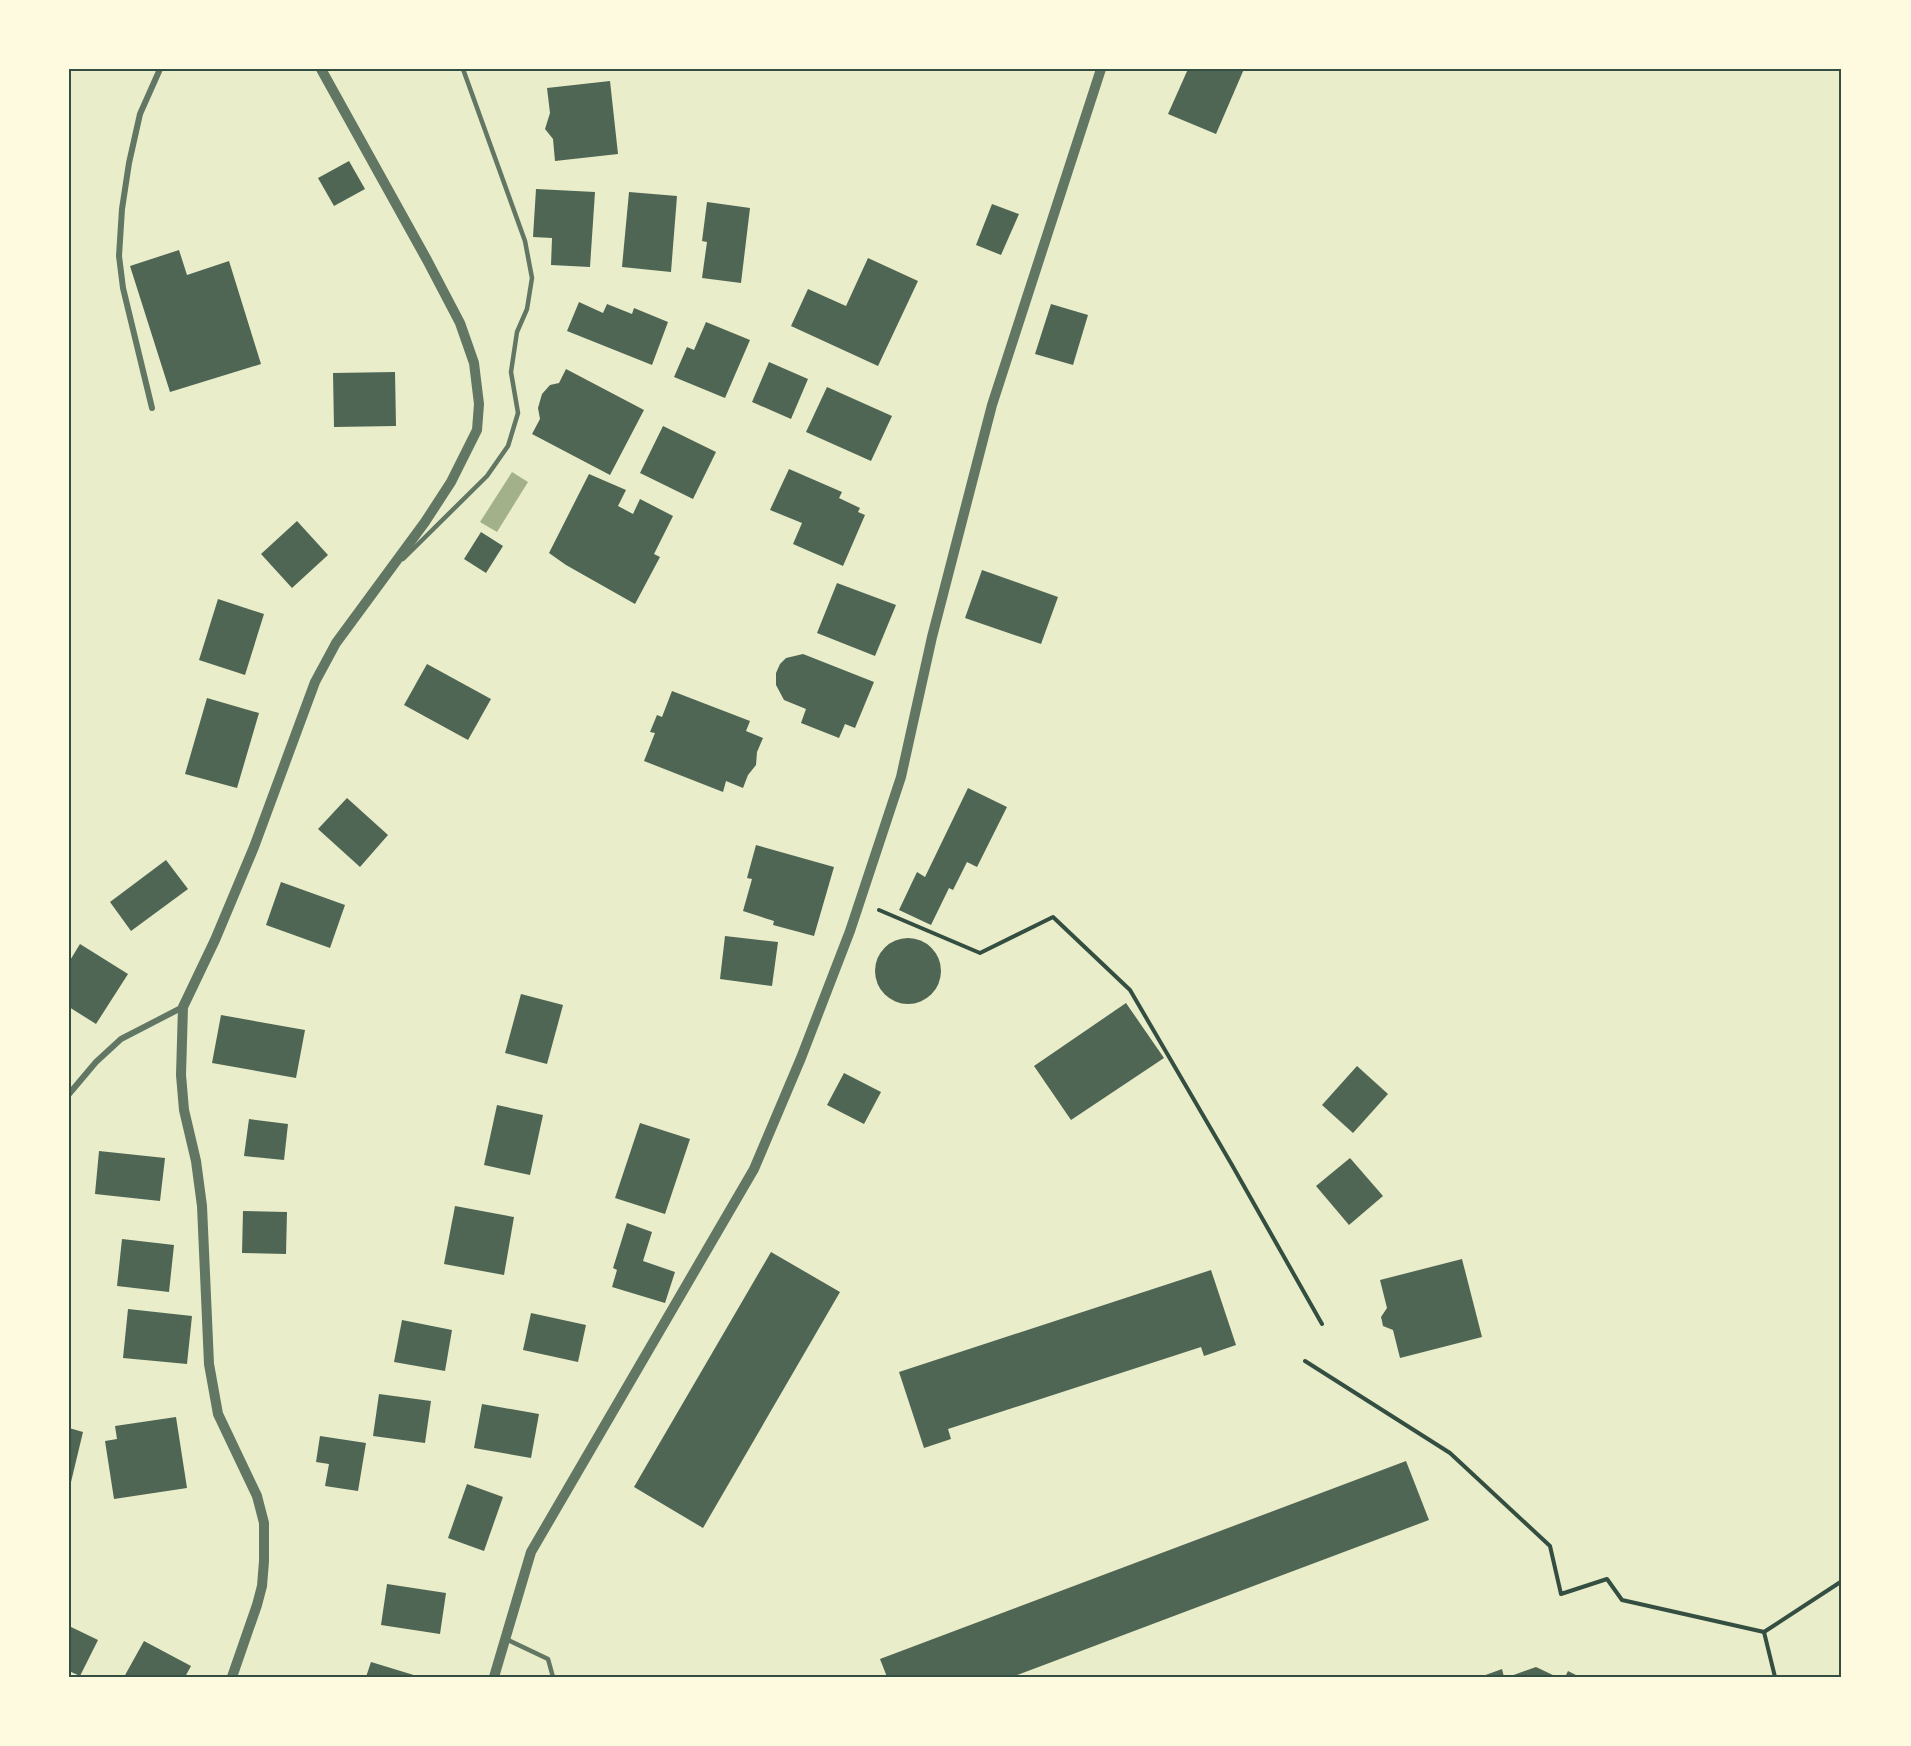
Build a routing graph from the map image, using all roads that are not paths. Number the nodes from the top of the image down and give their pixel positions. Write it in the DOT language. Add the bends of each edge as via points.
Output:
graph roads {
  1 [pos="160,69"];
  2 [pos="321,69"];
  3 [pos="463,69"];
  4 [pos="1101,69"];
  5 [pos="152,408"];
  6 [pos="378,584"];
  7 [pos="183,1007"];
  8 [pos="69,1094"];
  9 [pos="506,1639"];
  10 [pos="232,1677"];
  11 [pos="494,1677"];
  12 [pos="553,1677"];
  1 -- 5 [label="street" via="140,114 129,163 119,256"];
  2 -- 6 [label="street" via="460,323 474,363 479,405 477,430 451,482"];
  3 -- 6 [label="lane" via="525,241 531,278 511,372 518,413 508,446 487,476"];
  4 -- 9 [label="street" via="992,405 932,637 901,777 801,1058 754,1169 531,1552"];
  6 -- 7 [label="street" via="336,643 315,682 254,847"];
  7 -- 8 [label="street" via="121,1039"];
  7 -- 10 [label="street" via="182,1086 202,1206 209,1364 218,1414 257,1496 264,1523 262,1586"];
  9 -- 11 [label="street"];
  9 -- 12 [label="lane" via="548,1659"];
}
